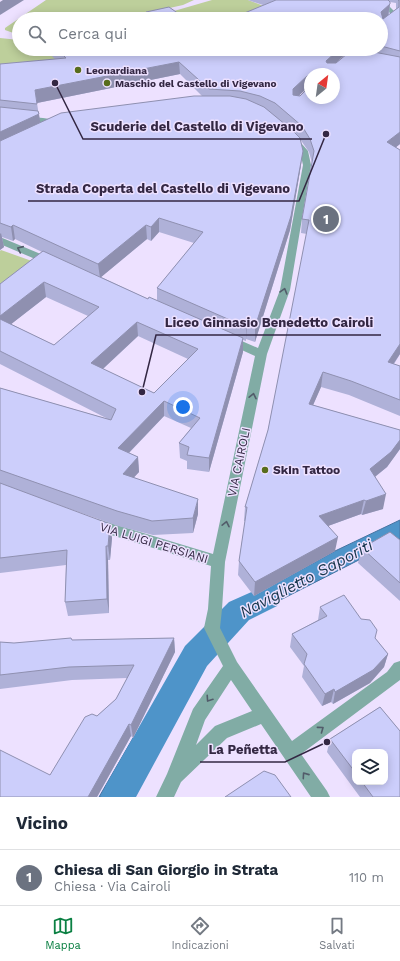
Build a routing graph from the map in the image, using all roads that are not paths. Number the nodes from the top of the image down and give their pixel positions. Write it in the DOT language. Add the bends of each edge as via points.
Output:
graph roads {
  1 [pos="395,7"];
  2 [pos="388,22"];
  3 [pos="0,116"];
  4 [pos="46,129"];
  5 [pos="286,134"];
  6 [pos="0,240"];
  7 [pos="58,265"];
  8 [pos="218,335"];
  9 [pos="261,354"];
  10 [pos="86,522"];
  11 [pos="218,562"];
  12 [pos="231,667"];
  13 [pos="400,668"];
  14 [pos="264,714"];
  15 [pos="290,752"];
  16 [pos="174,779"];
  17 [pos="164,797"];
  18 [pos="321,797"];
  1 -- 2 [label="street" via="382,4 393,13 393,18"];
  3 -- 4 [label="street" via="63,123"];
  9 -- 5 [label="street, VIA CAIROLI, one-way" via="285,290 307,165 304,151"];
  7 -- 6 [label="street, one-way"];
  8 -- 9 [label="street"];
  11 -- 9 [label="street, VIA CAIROLI, one-way"];
  10 -- 11 [label="street, VIA LUIGI PERSIANI"];
  11 -- 12 [label="street, VIA CAIROLI" via="212,628"];
  12 -- 14 [label="street, VIA CAIROLI"];
  12 -- 16 [label="street, one-way" via="199,715"];
  15 -- 13 [label="street, one-way" via="393,677"];
  14 -- 15 [label="street, VIA CAIROLI"];
  14 -- 16 [label="street" via="221,732"];
  18 -- 15 [label="street, VIA CAIROLI, one-way"];
  16 -- 17 [label="street"];
}
